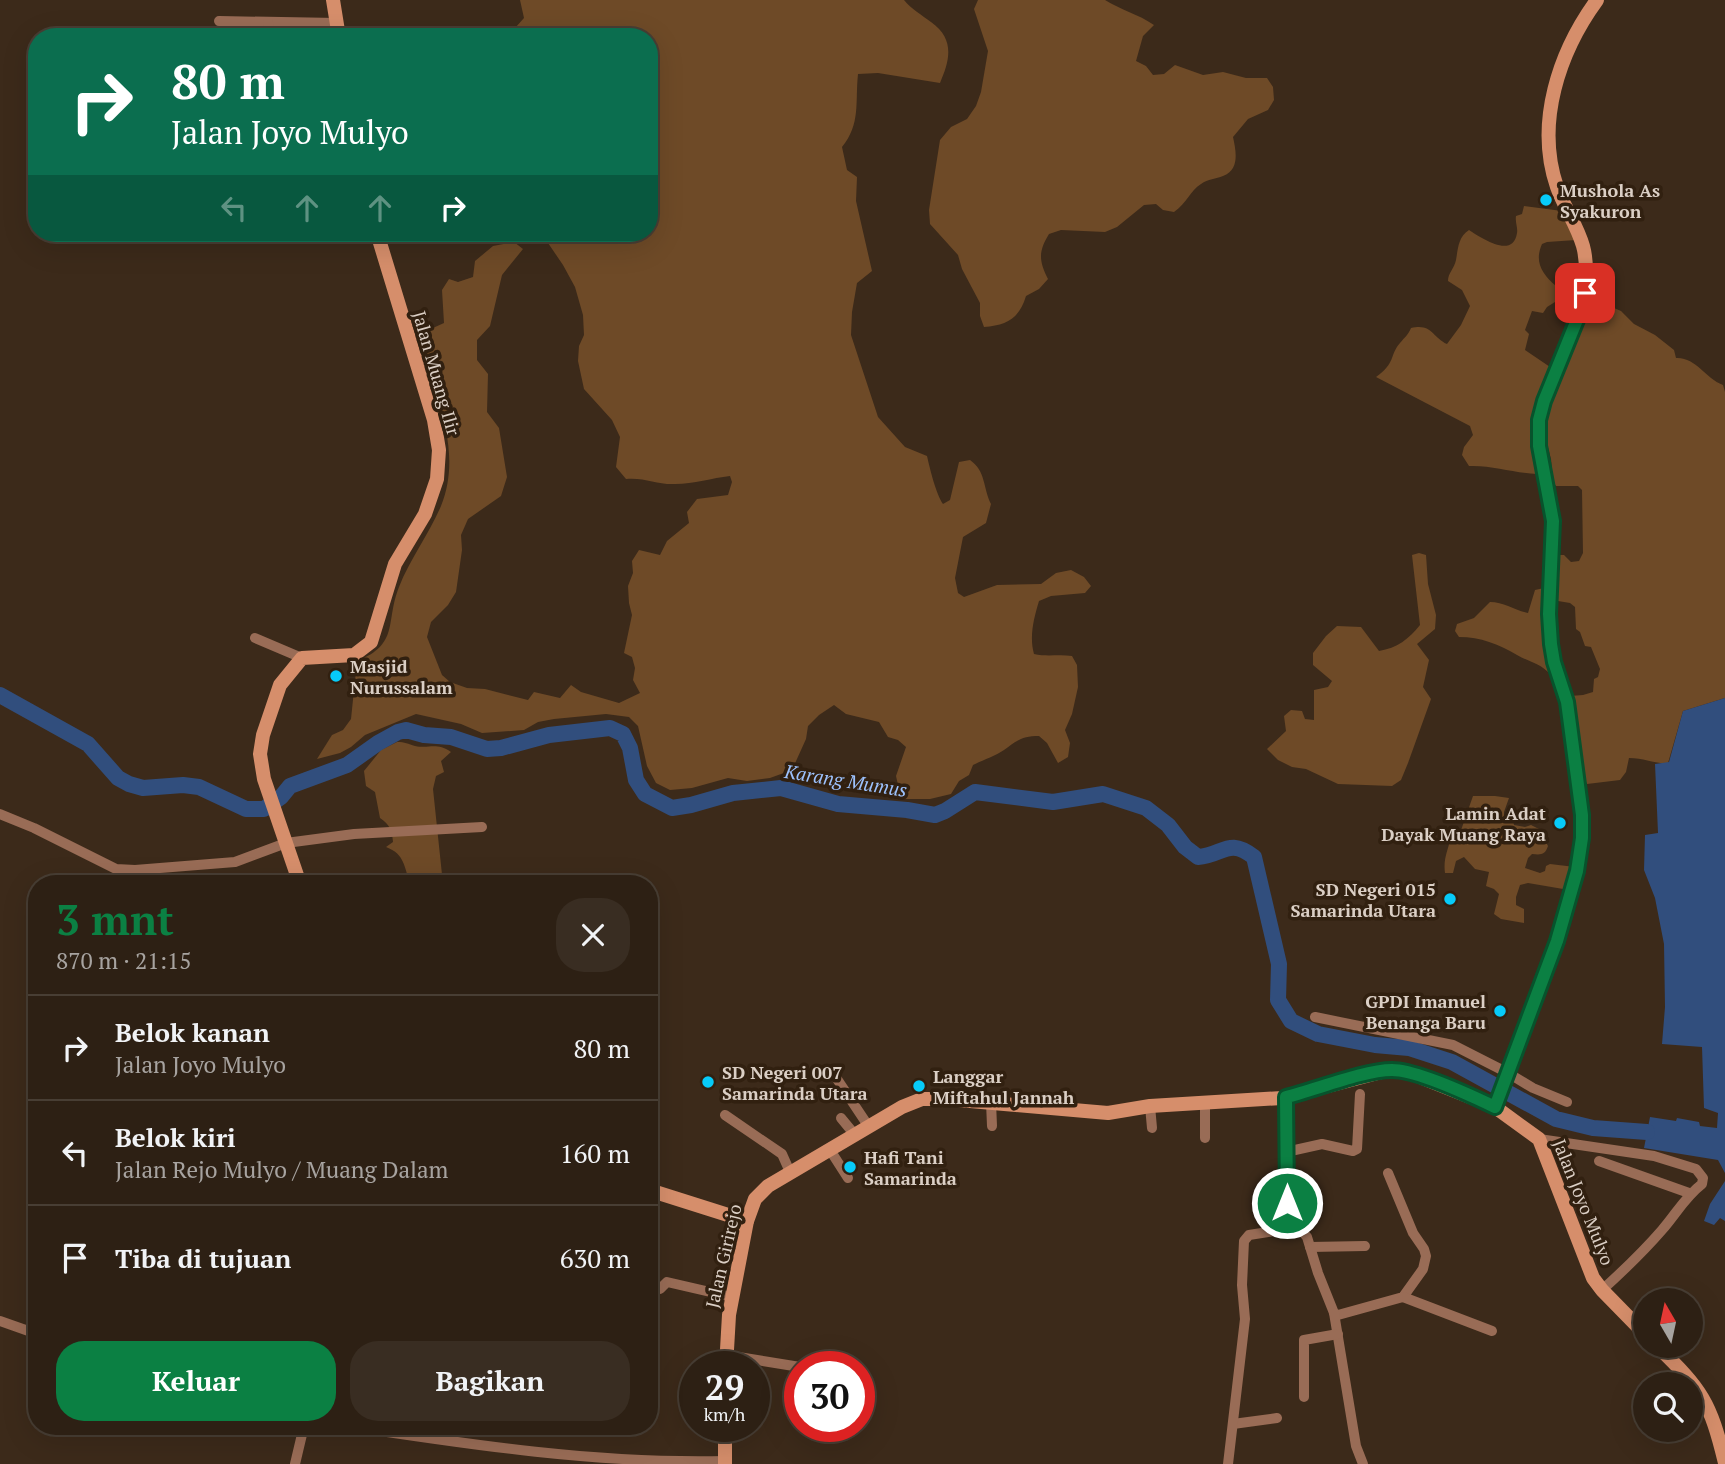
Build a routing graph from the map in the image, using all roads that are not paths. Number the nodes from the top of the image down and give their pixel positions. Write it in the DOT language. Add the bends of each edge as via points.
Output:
graph roads {
  1 [pos="333,0"];
  2 [pos="1597,0"];
  3 [pos="219,21"];
  4 [pos="268,22"];
  5 [pos="268,28"];
  6 [pos="320,28"];
  7 [pos="338,28"];
  8 [pos="380,242"];
  9 [pos="255,638"];
  10 [pos="302,658"];
  11 [pos="0,814"];
  12 [pos="482,827"];
  13 [pos="285,842"];
  14 [pos="297,875"];
  15 [pos="1315,1017"];
  16 [pos="1508,1074"];
  17 [pos="837,1079"];
  18 [pos="1360,1094"];
  19 [pos="1286,1097"];
  20 [pos="1567,1101"];
  21 [pos="991,1102"];
  22 [pos="1205,1102"];
  23 [pos="1497,1103"];
  24 [pos="1150,1106"];
  25 [pos="1108,1113"];
  26 [pos="725,1115"];
  27 [pos="841,1118"];
  28 [pos="992,1126"];
  29 [pos="869,1127"];
  30 [pos="1152,1128"];
  31 [pos="855,1135"];
  32 [pos="1205,1138"];
  33 [pos="1539,1139"];
  34 [pos="830,1150"];
  35 [pos="1286,1152"];
  36 [pos="1599,1161"];
  37 [pos="790,1172"];
  38 [pos="1388,1173"];
  39 [pos="848,1178"];
  40 [pos="658,1193"];
  41 [pos="1689,1194"];
  42 [pos="747,1221"];
  43 [pos="1287,1229"];
  44 [pos="1365,1246"];
  45 [pos="1310,1247"];
  46 [pos="658,1289"];
  47 [pos="1602,1290"];
  48 [pos="732,1297"];
  49 [pos="1403,1297"];
  50 [pos="1334,1313"];
  51 [pos="0,1321"];
  52 [pos="1633,1322"];
  53 [pos="28,1331"];
  54 [pos="1492,1331"];
  55 [pos="1338,1334"];
  56 [pos="726,1351"];
  57 [pos="1669,1358"];
  58 [pos="1304,1396"];
  59 [pos="1277,1418"];
  60 [pos="1233,1424"];
  61 [pos="302,1435"];
  62 [pos="407,1435"];
  63 [pos="725,1442"];
  64 [pos="1725,1462"];
  65 [pos="725,1463"];
  66 [pos="295,1464"];
  67 [pos="1228,1464"];
  68 [pos="1363,1464"];
  1 -- 7 [label="main road"];
  2 -- 16 [label="main road" via="1571,40 1553,97 1549,136 1553,175 1583,246 1585,293 1539,420 1539,446 1553,521 1551,644 1567,702 1582,838 1557,941"];
  3 -- 4 [label="street"];
  4 -- 5 [label="street"];
  4 -- 6 [label="street"];
  8 -- 10 [label="main road, Jalan Muang Ilir" via="434,420 437,479 425,514 395,564 372,642 354,655"];
  9 -- 10 [label="street"];
  10 -- 13 [label="main road" via="280,685 260,754"];
  11 -- 13 [label="street" via="116,869 235,862"];
  12 -- 13 [label="street"];
  13 -- 14 [label="main road"];
  15 -- 16 [label="street" via="1444,1042"];
  16 -- 20 [label="street"];
  16 -- 23 [label="main road"];
  17 -- 29 [label="street"];
  18 -- 35 [label="street" via="1357,1149 1322,1144"];
  19 -- 22 [label="main road, Jalan Joyo Mulyo"];
  19 -- 23 [label="main road, Jalan Joyo Mulyo" via="1394,1070"];
  19 -- 35 [label="street"];
  21 -- 25 [label="main road, Jalan Girirejo"];
  21 -- 28 [label="street"];
  21 -- 29 [label="main road, Jalan Girirejo" via="922,1100"];
  22 -- 24 [label="main road, Jalan Joyo Mulyo"];
  22 -- 32 [label="street"];
  23 -- 33 [label="main road, Jalan Joyo Mulyo"];
  24 -- 25 [label="main road, Jalan Joyo Mulyo"];
  24 -- 30 [label="street"];
  26 -- 37 [label="street" via="782,1153"];
  27 -- 31 [label="street"];
  29 -- 31 [label="main road, Jalan Girirejo"];
  31 -- 34 [label="main road, Jalan Girirejo"];
  33 -- 41 [label="street" via="1687,1165 1703,1178"];
  33 -- 47 [label="main road, Jalan Joyo Mulyo" via="1582,1252"];
  34 -- 37 [label="main road, Jalan Girirejo"];
  34 -- 39 [label="street"];
  35 -- 43 [label="street"];
  36 -- 41 [label="street"];
  37 -- 42 [label="main road, Jalan Girirejo" via="755,1199"];
  38 -- 49 [label="street" via="1426,1256 1423,1269"];
  40 -- 42 [label="main road"];
  41 -- 47 [label="street" via="1641,1254"];
  42 -- 48 [label="main road, Jalan Girirejo"];
  43 -- 45 [label="street" via="1302,1231"];
  43 -- 60 [label="street" via="1249,1235 1244,1241 1245,1319"];
  44 -- 45 [label="street"];
  45 -- 50 [label="street"];
  46 -- 48 [label="street" via="667,1282"];
  47 -- 52 [label="main road, Jalan Joyo Mulyo"];
  48 -- 56 [label="main road, Jalan Girirejo"];
  49 -- 50 [label="street"];
  49 -- 54 [label="street"];
  50 -- 55 [label="street"];
  51 -- 53 [label="street"];
  55 -- 58 [label="street" via="1304,1340"];
  55 -- 68 [label="street"];
  57 -- 64 [label="main road" via="1705,1399"];
  59 -- 60 [label="street"];
  60 -- 67 [label="street"];
  61 -- 66 [label="street"];
  62 -- 65 [label="street" via="572,1456"];
  63 -- 65 [label="main road"];
}
